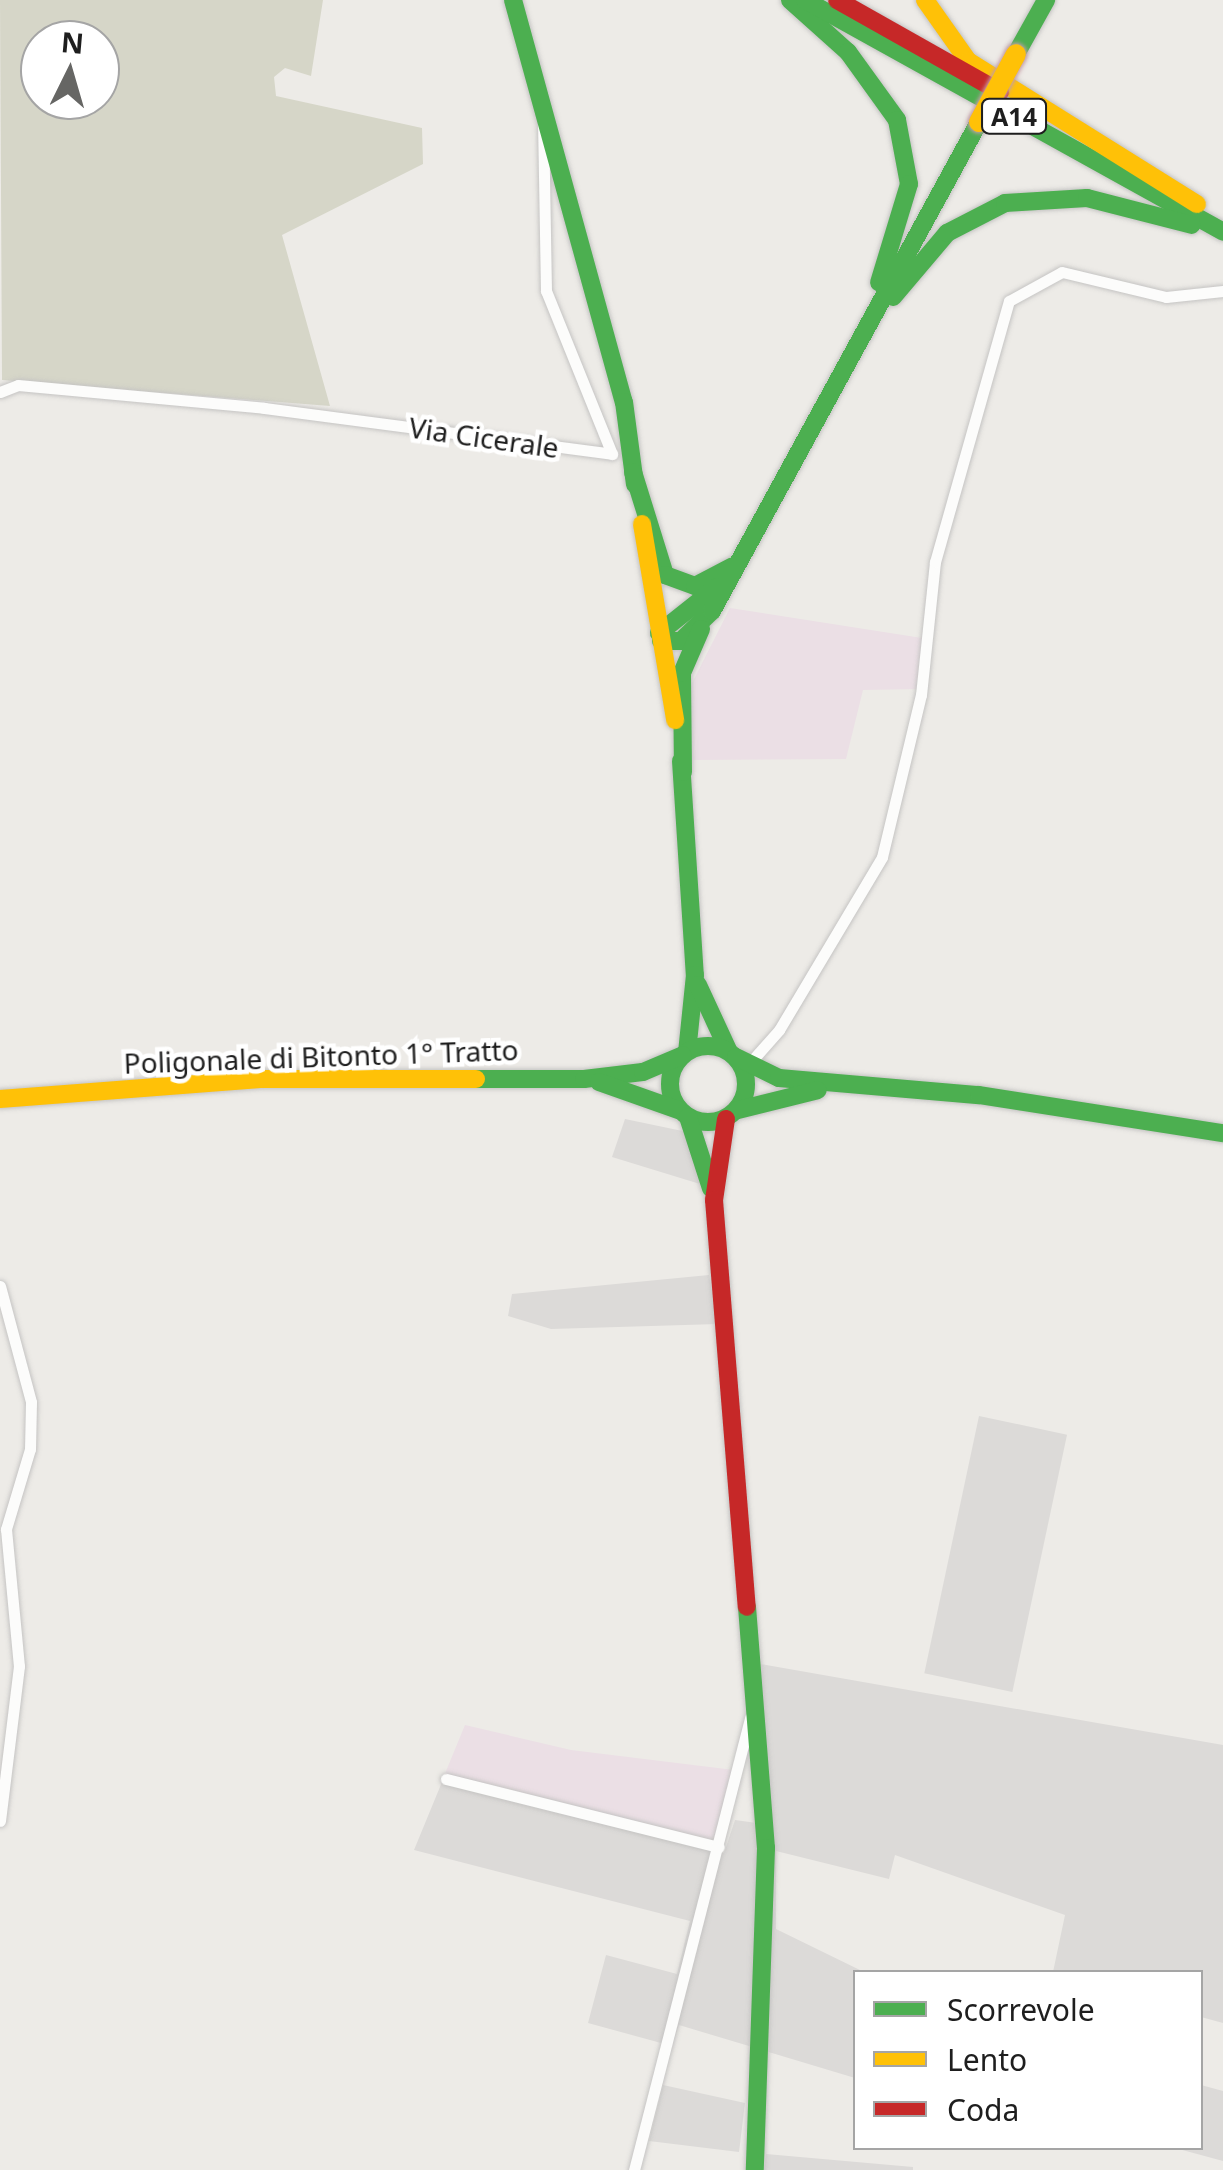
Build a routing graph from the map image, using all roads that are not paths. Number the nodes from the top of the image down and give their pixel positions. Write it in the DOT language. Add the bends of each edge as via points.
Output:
graph roads {
  1 [pos="513,0"];
  2 [pos="790,0"];
  3 [pos="805,0"];
  4 [pos="838,0"];
  5 [pos="924,0"];
  6 [pos="1046,0"];
  7 [pos="544,109"];
  8 [pos="1203,208"];
  9 [pos="1223,219"];
  10 [pos="1223,234"];
  11 [pos="1223,291"];
  12 [pos="863,333"];
  13 [pos="0,392"];
  14 [pos="634,472"];
  15 [pos="742,554"];
  16 [pos="726,573"];
  17 [pos="706,621"];
  18 [pos="660,637"];
  19 [pos="683,772"];
  20 [pos="695,976"];
  21 [pos="685,1054"];
  22 [pos="737,1058"];
  23 [pos="584,1078"];
  24 [pos="848,1085"];
  25 [pos="0,1099"];
  26 [pos="686,1115"];
  27 [pos="731,1115"];
  28 [pos="1223,1133"];
  29 [pos="714,1200"];
  30 [pos="0,1286"];
  31 [pos="754,1694"];
  32 [pos="446,1779"];
  33 [pos="0,1821"];
  34 [pos="719,1847"];
  35 [pos="634,2170"];
  36 [pos="755,2170"];
  1 -- 7 [label="main road"];
  2 -- 12 [label="main road, A14" via="869,75 906,152 905,212"];
  3 -- 10 [label="main road, A14"];
  4 -- 8 [label="main road, A14"];
  5 -- 8 [label="main road, A14" via="968,61"];
  6 -- 12 [label="main road, A14, bridge"];
  7 -- 13 [label="street, Via Cicerale" via="546,291 612,454 264,408 18,385"];
  7 -- 14 [label="main road" via="624,402"];
  8 -- 9 [label="main road, A14"];
  10 -- 12 [label="main road, A14" via="1101,200 1005,203 937,243"];
  11 -- 22 [label="street" via="1166,297 1062,272 1008,301 935,562 921,695 882,858 857,909"];
  12 -- 15 [label="main road, A14"];
  14 -- 16 [label="main road" via="665,575 695,586"];
  14 -- 18 [label="main road"];
  15 -- 16 [label="main road"];
  15 -- 17 [label="main road"];
  16 -- 18 [label="main road"];
  17 -- 18 [label="main road" via="681,640"];
  17 -- 19 [label="main road" via="682,672"];
  18 -- 19 [label="main road"];
  19 -- 20 [label="main road"];
  20 -- 21 [label="main road"];
  20 -- 22 [label="main road"];
  21 -- 22 [label="main road"];
  21 -- 23 [label="main road" via="642,1072"];
  21 -- 26 [label="main road" via="670,1089"];
  22 -- 24 [label="main road"];
  22 -- 27 [label="main road" via="746,1090"];
  23 -- 25 [label="main road, Poligonale di Bitonto 1° Tratto" via="260,1079"];
  23 -- 26 [label="main road"];
  24 -- 27 [label="main road" via="775,1094"];
  24 -- 28 [label="main road" via="979,1095"];
  26 -- 27 [label="main road"];
  26 -- 29 [label="main road"];
  27 -- 29 [label="main road"];
  29 -- 31 [label="main road"];
  30 -- 33 [label="street" via="30,1433 6,1529 19,1666"];
  31 -- 34 [label="street"];
  31 -- 36 [label="main road" via="767,1934"];
  32 -- 34 [label="street"];
  34 -- 35 [label="street"];
}
